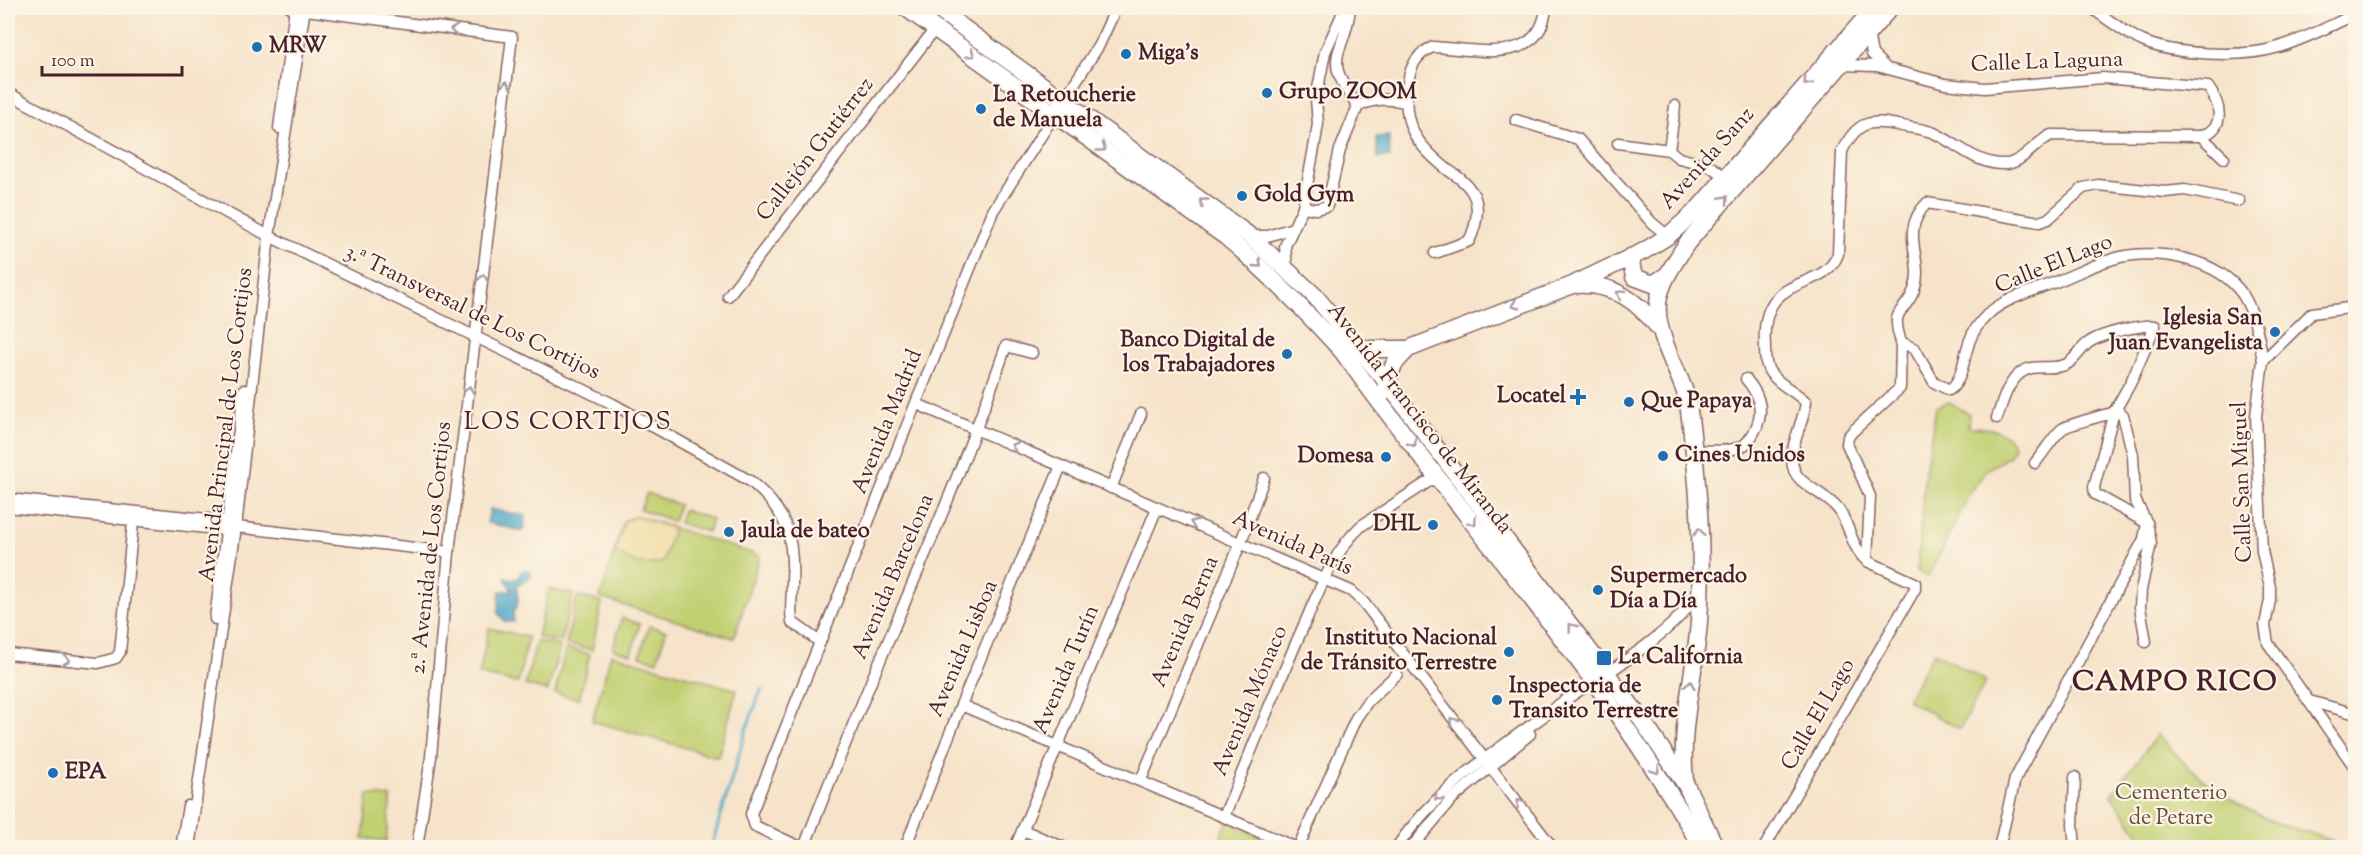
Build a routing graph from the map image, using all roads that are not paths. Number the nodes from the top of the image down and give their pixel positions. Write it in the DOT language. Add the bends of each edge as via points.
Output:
graph roads {
  1 [pos="298,8"];
  2 [pos="906,8"];
  3 [pos="936,8"];
  4 [pos="1116,8"];
  5 [pos="1345,8"];
  6 [pos="1350,8"];
  7 [pos="1546,8"];
  8 [pos="1874,8"];
  9 [pos="1890,8"];
  10 [pos="2092,8"];
  11 [pos="2355,14"];
  12 [pos="935,28"];
  13 [pos="1868,33"];
  14 [pos="1841,65"];
  15 [pos="1888,69"];
  16 [pos="8,93"];
  17 [pos="1065,100"];
  18 [pos="1405,102"];
  19 [pos="1358,106"];
  20 [pos="1675,106"];
  21 [pos="1055,114"];
  22 [pos="1516,120"];
  23 [pos="2201,136"];
  24 [pos="1618,142"];
  25 [pos="1669,150"];
  26 [pos="2224,158"];
  27 [pos="1725,177"];
  28 [pos="2239,201"];
  29 [pos="1302,207"];
  30 [pos="1293,228"];
  31 [pos="267,232"];
  32 [pos="1250,237"];
  33 [pos="1668,237"];
  34 [pos="1435,253"];
  35 [pos="1630,257"];
  36 [pos="1287,270"];
  37 [pos="1667,274"];
  38 [pos="1570,286"];
  39 [pos="728,296"];
  40 [pos="2355,307"];
  41 [pos="1659,328"];
  42 [pos="476,334"];
  43 [pos="1352,342"];
  44 [pos="1900,342"];
  45 [pos="1408,349"];
  46 [pos="1032,353"];
  47 [pos="2263,361"];
  48 [pos="1746,379"];
  49 [pos="1386,383"];
  50 [pos="917,404"];
  51 [pos="1388,411"];
  52 [pos="2114,412"];
  53 [pos="1141,414"];
  54 [pos="1997,418"];
  55 [pos="977,430"];
  56 [pos="2355,446"];
  57 [pos="1693,451"];
  58 [pos="2035,463"];
  59 [pos="2355,463"];
  60 [pos="1062,466"];
  61 [pos="1437,476"];
  62 [pos="1264,478"];
  63 [pos="1111,488"];
  64 [pos="8,499"];
  65 [pos="8,507"];
  66 [pos="1157,508"];
  67 [pos="134,517"];
  68 [pos="2147,524"];
  69 [pos="230,526"];
  70 [pos="1241,542"];
  71 [pos="449,552"];
  72 [pos="1867,561"];
  73 [pos="1324,579"];
  74 [pos="1699,590"];
  75 [pos="820,642"];
  76 [pos="2146,642"];
  77 [pos="8,654"];
  78 [pos="1397,674"];
  79 [pos="1601,678"];
  80 [pos="2309,700"];
  81 [pos="961,705"];
  82 [pos="2355,714"];
  83 [pos="1056,745"];
  84 [pos="1486,763"];
  85 [pos="2355,769"];
  86 [pos="2075,777"];
  87 [pos="1141,780"];
  88 [pos="1686,785"];
  89 [pos="1224,816"];
  90 [pos="1023,830"];
  91 [pos="1548,846"];
  92 [pos="181,848"];
  93 [pos="189,848"];
  94 [pos="417,848"];
  95 [pos="803,848"];
  96 [pos="905,848"];
  97 [pos="1015,848"];
  98 [pos="1065,848"];
  99 [pos="1297,848"];
  100 [pos="1396,848"];
  101 [pos="1411,848"];
  102 [pos="1702,848"];
  103 [pos="1716,848"];
  104 [pos="1764,848"];
  105 [pos="1999,848"];
  106 [pos="2075,848"];
  1 -- 31 [label="street, Avenida Principal de Los Cortijos"];
  42 -- 1 [label="street, 2.ª Avenida de Los Cortijos, one-way" via="512,38"];
  2 -- 12 [label="main road, Avenida Francisco de Miranda"];
  3 -- 17 [label="main road, Avenida Francisco de Miranda"];
  4 -- 17 [label="street, Avenida Madrid" via="1099,45"];
  5 -- 29 [label="street" via="1325,52 1316,99 1316,140"];
  6 -- 19 [label="street" via="1336,64 1343,85"];
  7 -- 18 [label="street" via="1540,31 1530,43 1519,48 1506,51 1433,47 1424,51 1409,74"];
  8 -- 27 [label="main road, Avenida Sanz, one-way"];
  9 -- 13 [label="main road, Avenida Sanz"];
  10 -- 11 [label="street" via="2144,41 2180,50 2224,53 2275,48"];
  12 -- 21 [label="main road, Avenida Francisco de Miranda, one-way"];
  12 -- 39 [label="street, Callejón Gutiérrez"];
  13 -- 14 [label="main road, Avenida Sanz"];
  13 -- 15 [label="street" via="1872,54"];
  14 -- 15 [label="street, Calle La Laguna"];
  37 -- 14 [label="main road, Avenida Sanz, one-way" via="1687,243"];
  15 -- 23 [label="street, Calle La Laguna" via="1945,84 1985,88 2103,78 2208,87 2219,107 2219,121"];
  16 -- 31 [label="street, 3.ª Transversal de Los Cortijos"];
  17 -- 21 [label="street, Avenida Madrid"];
  32 -- 17 [label="main road, Avenida Francisco de Miranda, one-way"];
  18 -- 19 [label="street" via="1381,99"];
  18 -- 34 [label="street" via="1408,120 1420,145 1465,183 1476,204 1469,241"];
  19 -- 29 [label="street" via="1340,150 1327,206"];
  20 -- 25 [label="street"];
  21 -- 50 [label="street, Avenida Madrid" via="993,212"];
  21 -- 51 [label="main road, Avenida Francisco de Miranda, one-way" via="1226,237 1268,272 1342,351"];
  22 -- 33 [label="street" via="1578,139"];
  23 -- 26 [label="street"];
  23 -- 72 [label="street" via="2051,135 2008,164 1987,162 1932,132 1881,122 1858,128 1848,140 1842,151 1835,262 1784,291 1763,324 1767,367 1806,402 1792,468 1837,508"];
  24 -- 25 [label="street"];
  25 -- 27 [label="street" via="1679,158 1710,166"];
  27 -- 33 [label="main road, Avenida Sanz"];
  28 -- 44 [label="street" via="2185,190 2165,192 2098,185 2083,188 2040,222 1927,203 1912,235 1916,286 1896,315"];
  29 -- 30 [label="street"];
  30 -- 32 [label="street" via="1268,237"];
  30 -- 36 [label="street" via="1285,246"];
  31 -- 42 [label="street, 3.ª Transversal de Los Cortijos"];
  31 -- 69 [label="street, Avenida Principal de Los Cortijos"];
  32 -- 36 [label="main road, Avenida Francisco de Miranda"];
  33 -- 35 [label="main road, Avenida Sanz"];
  35 -- 37 [label="main road" via="1637,279 1653,284"];
  35 -- 38 [label="main road, Avenida Sanz"];
  36 -- 43 [label="main road, Avenida Francisco de Miranda" via="1315,296"];
  37 -- 41 [label="main road, Avenida Sanz" via="1658,295"];
  41 -- 38 [label="main road, one-way" via="1620,292 1596,285"];
  38 -- 45 [label="main road, Avenida Sanz, one-way"];
  40 -- 47 [label="street" via="2312,313"];
  41 -- 57 [label="main road" via="1684,387"];
  71 -- 42 [label="street, 2.ª Avenida de Los Cortijos, one-way"];
  42 -- 75 [label="street, 3.ª Transversal de Los Cortijos" via="613,404 750,481 767,495 782,514 790,536 792,622"];
  43 -- 45 [label="main road" via="1367,349"];
  43 -- 49 [label="main road, Avenida Francisco de Miranda"];
  44 -- 47 [label="street, Calle El Lago" via="1915,349 1934,382 1950,390 1956,383 1970,338 1996,307 2113,259 2137,254 2184,259 2212,269 2227,280 2243,295 2257,328"];
  44 -- 72 [label="street" via="1900,388 1848,438 1849,450 1870,496"];
  45 -- 49 [label="main road" via="1394,364"];
  46 -- 55 [label="street, Avenida Barcelona" via="1006,345"];
  47 -- 80 [label="street, Calle San Miguel" via="2256,416 2262,551 2270,600 2265,634"];
  48 -- 57 [label="street" via="1756,390 1761,413 1748,441 1734,448"];
  49 -- 51 [label="main road" via="1383,397"];
  79 -- 49 [label="main road, Avenida Francisco de Miranda, one-way"];
  50 -- 55 [label="street, Avenida París"];
  50 -- 75 [label="street, Avenida Madrid"];
  51 -- 61 [label="main road, Avenida Francisco de Miranda, one-way"];
  52 -- 54 [label="street" via="2155,326 2138,326 2095,339 2064,365 2027,369 2008,387"];
  52 -- 58 [label="street" via="2064,427"];
  52 -- 68 [label="street" via="2123,415 2133,455 2135,500"];
  52 -- 68 [label="street" via="2095,494"];
  53 -- 63 [label="street"];
  60 -- 55 [label="street, Avenida París, one-way"];
  55 -- 95 [label="street, Avenida Barcelona"];
  56 -- 59 [label="street"];
  74 -- 57 [label="main road, one-way" via="1699,512"];
  60 -- 63 [label="street, Avenida París"];
  60 -- 81 [label="street, Avenida Lisboa"];
  61 -- 73 [label="street, Avenida Mónaco" via="1360,526"];
  61 -- 79 [label="main road, Avenida Francisco de Miranda, one-way"];
  62 -- 70 [label="street, Avenida Berna"];
  63 -- 66 [label="street, Avenida París"];
  64 -- 67 [label="street"];
  65 -- 67 [label="street"];
  70 -- 66 [label="street, Avenida París, one-way"];
  66 -- 83 [label="street, Avenida Turín"];
  67 -- 69 [label="street"];
  77 -- 67 [label="street, one-way" via="98,663 116,658 120,652"];
  68 -- 76 [label="street" via="2151,543 2140,607"];
  68 -- 105 [label="street" via="2144,539 2015,779"];
  69 -- 71 [label="street"];
  69 -- 92 [label="street, Avenida Principal de Los Cortijos"];
  69 -- 93 [label="street, Avenida Principal de Los Cortijos"];
  70 -- 73 [label="street, Avenida París"];
  70 -- 87 [label="street, Avenida Berna"];
  71 -- 94 [label="street, 2.ª Avenida de Los Cortijos" via="431,757"];
  72 -- 104 [label="street, Calle El Lago" via="1915,583 1915,589"];
  84 -- 73 [label="street, Avenida París, one-way" via="1364,603 1351,591"];
  73 -- 89 [label="street, Avenida Mónaco"];
  74 -- 79 [label="street" via="1689,608"];
  88 -- 74 [label="main road, one-way" via="1683,749 1699,624"];
  75 -- 95 [label="street, Avenida Madrid" via="752,814 752,822"];
  78 -- 99 [label="street" via="1356,718"];
  79 -- 84 [label="street"];
  79 -- 88 [label="main road, Avenida Francisco de Miranda"];
  79 -- 102 [label="main road, Avenida Francisco de Miranda, one-way"];
  80 -- 82 [label="street"];
  80 -- 85 [label="street, Calle San Miguel"];
  81 -- 83 [label="street"];
  81 -- 96 [label="street, Avenida Lisboa"];
  83 -- 87 [label="street"];
  83 -- 90 [label="street, Avenida Turín"];
  91 -- 84 [label="street, Avenida París, one-way"];
  84 -- 100 [label="street, one-way" via="1430,804"];
  84 -- 101 [label="street"];
  86 -- 106 [label="street"];
  87 -- 89 [label="street"];
  88 -- 103 [label="main road, Avenida Francisco de Miranda"];
  89 -- 99 [label="street"];
  90 -- 97 [label="street, Avenida Turín"];
  90 -- 98 [label="street"];
}
